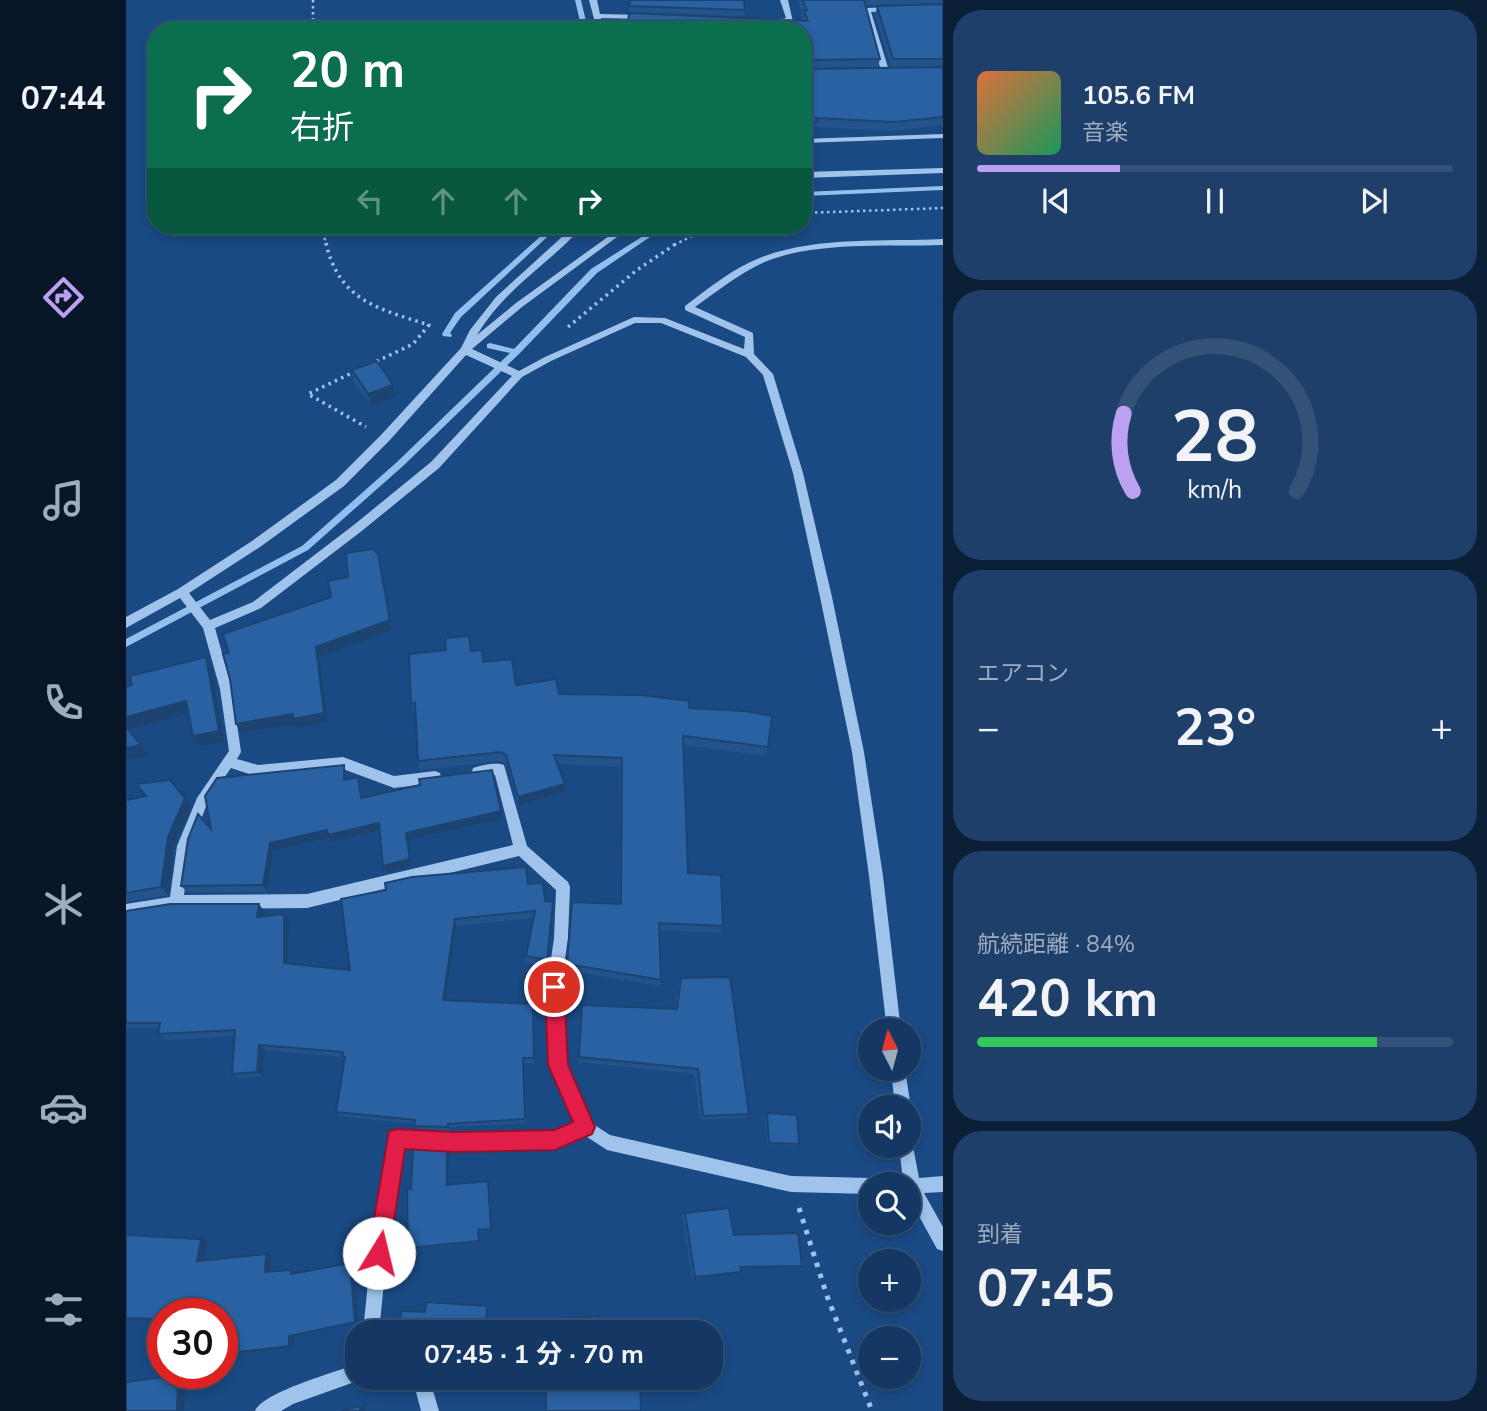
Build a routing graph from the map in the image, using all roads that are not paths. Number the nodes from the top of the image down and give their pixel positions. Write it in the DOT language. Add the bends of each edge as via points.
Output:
graph roads {
  1 [pos="593,0"];
  2 [pos="784,0"];
  3 [pos="863,0"];
  4 [pos="905,9"];
  5 [pos="867,10"];
  6 [pos="597,16"];
  7 [pos="649,18"];
  8 [pos="598,21"];
  9 [pos="778,21"];
  10 [pos="886,74"];
  11 [pos="898,74"];
  12 [pos="872,75"];
  13 [pos="943,136"];
  14 [pos="812,141"];
  15 [pos="943,170"];
  16 [pos="812,175"];
  17 [pos="569,235"];
  18 [pos="616,235"];
  19 [pos="943,242"];
  20 [pos="465,350"];
  21 [pos="749,355"];
  22 [pos="481,358"];
  23 [pos="519,375"];
  24 [pos="185,596"];
  25 [pos="126,623"];
  26 [pos="206,624"];
  27 [pos="229,762"];
  28 [pos="522,849"];
  29 [pos="176,902"];
  30 [pos="126,911"];
  31 [pos="892,1018"];
  32 [pos="585,1127"];
  33 [pos="943,1184"];
  34 [pos="858,1186"];
  35 [pos="921,1186"];
  36 [pos="921,1206"];
  37 [pos="943,1243"];
  38 [pos="372,1320"];
  39 [pos="345,1377"];
  40 [pos="424,1390"];
  41 [pos="264,1411"];
  42 [pos="430,1411"];
  1 -- 6 [label="street"];
  2 -- 9 [label="street" via="790,20"];
  3 -- 5 [label="street"];
  4 -- 5 [label="street"];
  5 -- 10 [label="street"];
  6 -- 7 [label="street"];
  6 -- 8 [label="street"];
  10 -- 11 [label="street"];
  10 -- 12 [label="street"];
  13 -- 14 [label="street"];
  15 -- 16 [label="street"];
  17 -- 20 [label="street" via="488,312"];
  18 -- 20 [label="street"];
  19 -- 21 [label="street" via="798,250 744,268 688,308 750,335"];
  20 -- 22 [label="street"];
  20 -- 24 [label="street" via="340,483"];
  21 -- 23 [label="street" via="662,320 634,320"];
  21 -- 31 [label="street" via="768,374 798,473 826,597 858,752"];
  22 -- 23 [label="street"];
  23 -- 26 [label="street" via="435,465 370,518 257,605"];
  24 -- 25 [label="street"];
  24 -- 26 [label="street"];
  26 -- 27 [label="street" via="226,689 235,752"];
  27 -- 28 [label="street" via="258,771 343,763 394,782 500,769"];
  27 -- 29 [label="street" via="203,798 184,846"];
  28 -- 29 [label="street" via="307,901"];
  28 -- 32 [label="street" via="563,887 554,987 558,1065"];
  29 -- 30 [label="street"];
  32 -- 34 [label="street" via="607,1142 791,1184"];
  32 -- 38 [label="street" via="555,1140 397,1139"];
  33 -- 35 [label="street"];
  36 -- 37 [label="street"];
  39 -- 41 [label="street"];
  40 -- 42 [label="street"];
}
